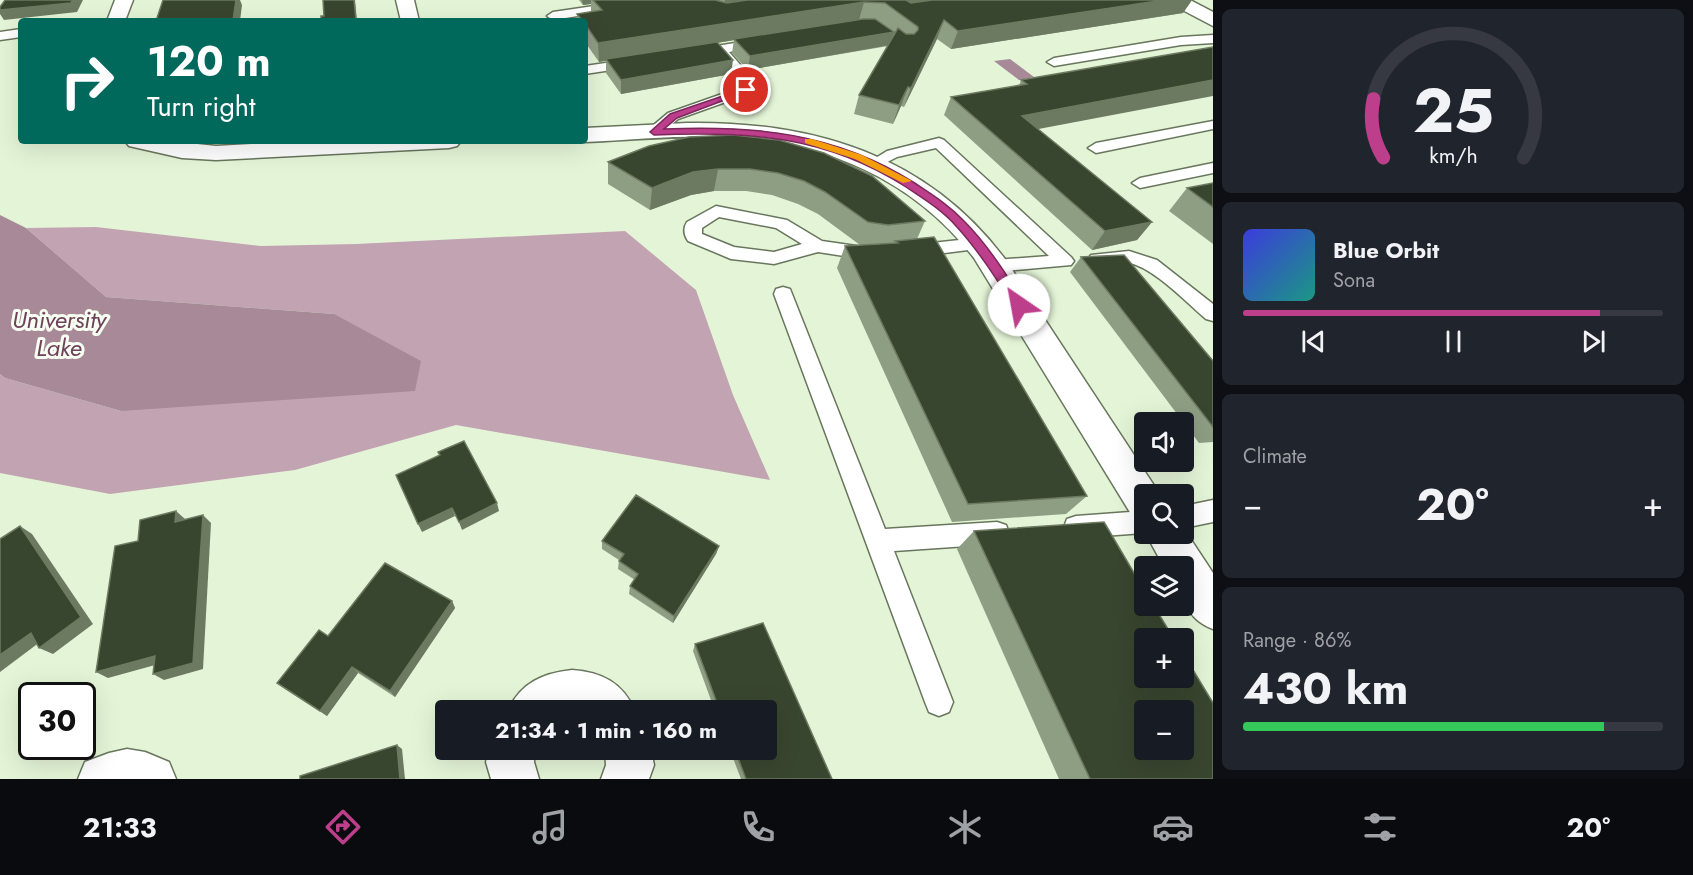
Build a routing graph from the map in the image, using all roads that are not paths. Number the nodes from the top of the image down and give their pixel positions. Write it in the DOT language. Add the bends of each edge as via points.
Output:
graph roads {
  1 [pos="124,0"];
  2 [pos="405,0"];
  3 [pos="658,0"];
  4 [pos="1177,0"];
  5 [pos="553,16"];
  6 [pos="117,18"];
  7 [pos="409,18"];
  8 [pos="1213,20"];
  9 [pos="18,33"];
  10 [pos="0,36"];
  11 [pos="1213,39"];
  12 [pos="778,40"];
  13 [pos="720,50"];
  14 [pos="686,55"];
  15 [pos="642,61"];
  16 [pos="1054,62"];
  17 [pos="588,70"];
  18 [pos="1213,125"];
  19 [pos="654,132"];
  20 [pos="588,135"];
  21 [pos="150,144"];
  22 [pos="377,144"];
  23 [pos="1096,148"];
  24 [pos="874,164"];
  25 [pos="1213,168"];
  26 [pos="1140,183"];
  27 [pos="818,246"];
  28 [pos="986,255"];
  29 [pos="1065,261"];
  30 [pos="783,294"];
  31 [pos="1213,314"];
  32 [pos="1134,486"];
  33 [pos="1213,511"];
  34 [pos="1194,515"];
  35 [pos="1134,523"];
  36 [pos="1054,529"];
  37 [pos="1019,531"];
  38 [pos="878,541"];
  39 [pos="1171,544"];
  40 [pos="1213,609"];
  41 [pos="540,700"];
  42 [pos="604,700"];
  43 [pos="939,702"];
  44 [pos="510,760"];
  45 [pos="629,760"];
  46 [pos="102,779"];
  47 [pos="152,779"];
  48 [pos="515,779"];
  49 [pos="625,779"];
  1 -- 6 [label="street"];
  2 -- 7 [label="street"];
  3 -- 5 [label="lane"];
  4 -- 8 [label="street"];
  9 -- 10 [label="lane"];
  11 -- 16 [label="lane"];
  12 -- 13 [label="lane"];
  13 -- 14 [label="lane"];
  13 -- 19 [label="lane" via="745,78 746,90 673,116"];
  15 -- 17 [label="lane"];
  18 -- 23 [label="lane"];
  19 -- 20 [label="street"];
  19 -- 24 [label="street" via="717,129 786,136"];
  21 -- 22 [label="street" via="216,153"];
  24 -- 28 [label="street" via="938,202"];
  24 -- 29 [label="lane" via="892,154 939,143"];
  25 -- 26 [label="lane"];
  27 -- 27 [label="lane" via="781,224 716,211 693,226 694,237 731,253 774,258"];
  27 -- 28 [label="lane" via="879,256"];
  28 -- 29 [label="lane"];
  28 -- 32 [label="street"];
  29 -- 31 [label="lane" via="1129,257 1151,264"];
  30 -- 38 [label="lane"];
  33 -- 34 [label="lane"];
  35 -- 36 [label="lane"];
  37 -- 38 [label="lane"];
  38 -- 43 [label="lane"];
  39 -- 40 [label="street"];
  41 -- 42 [label="street" via="573,690"];
  44 -- 48 [label="street"];
  45 -- 49 [label="street"];
  46 -- 47 [label="street" via="137,772"];
}
